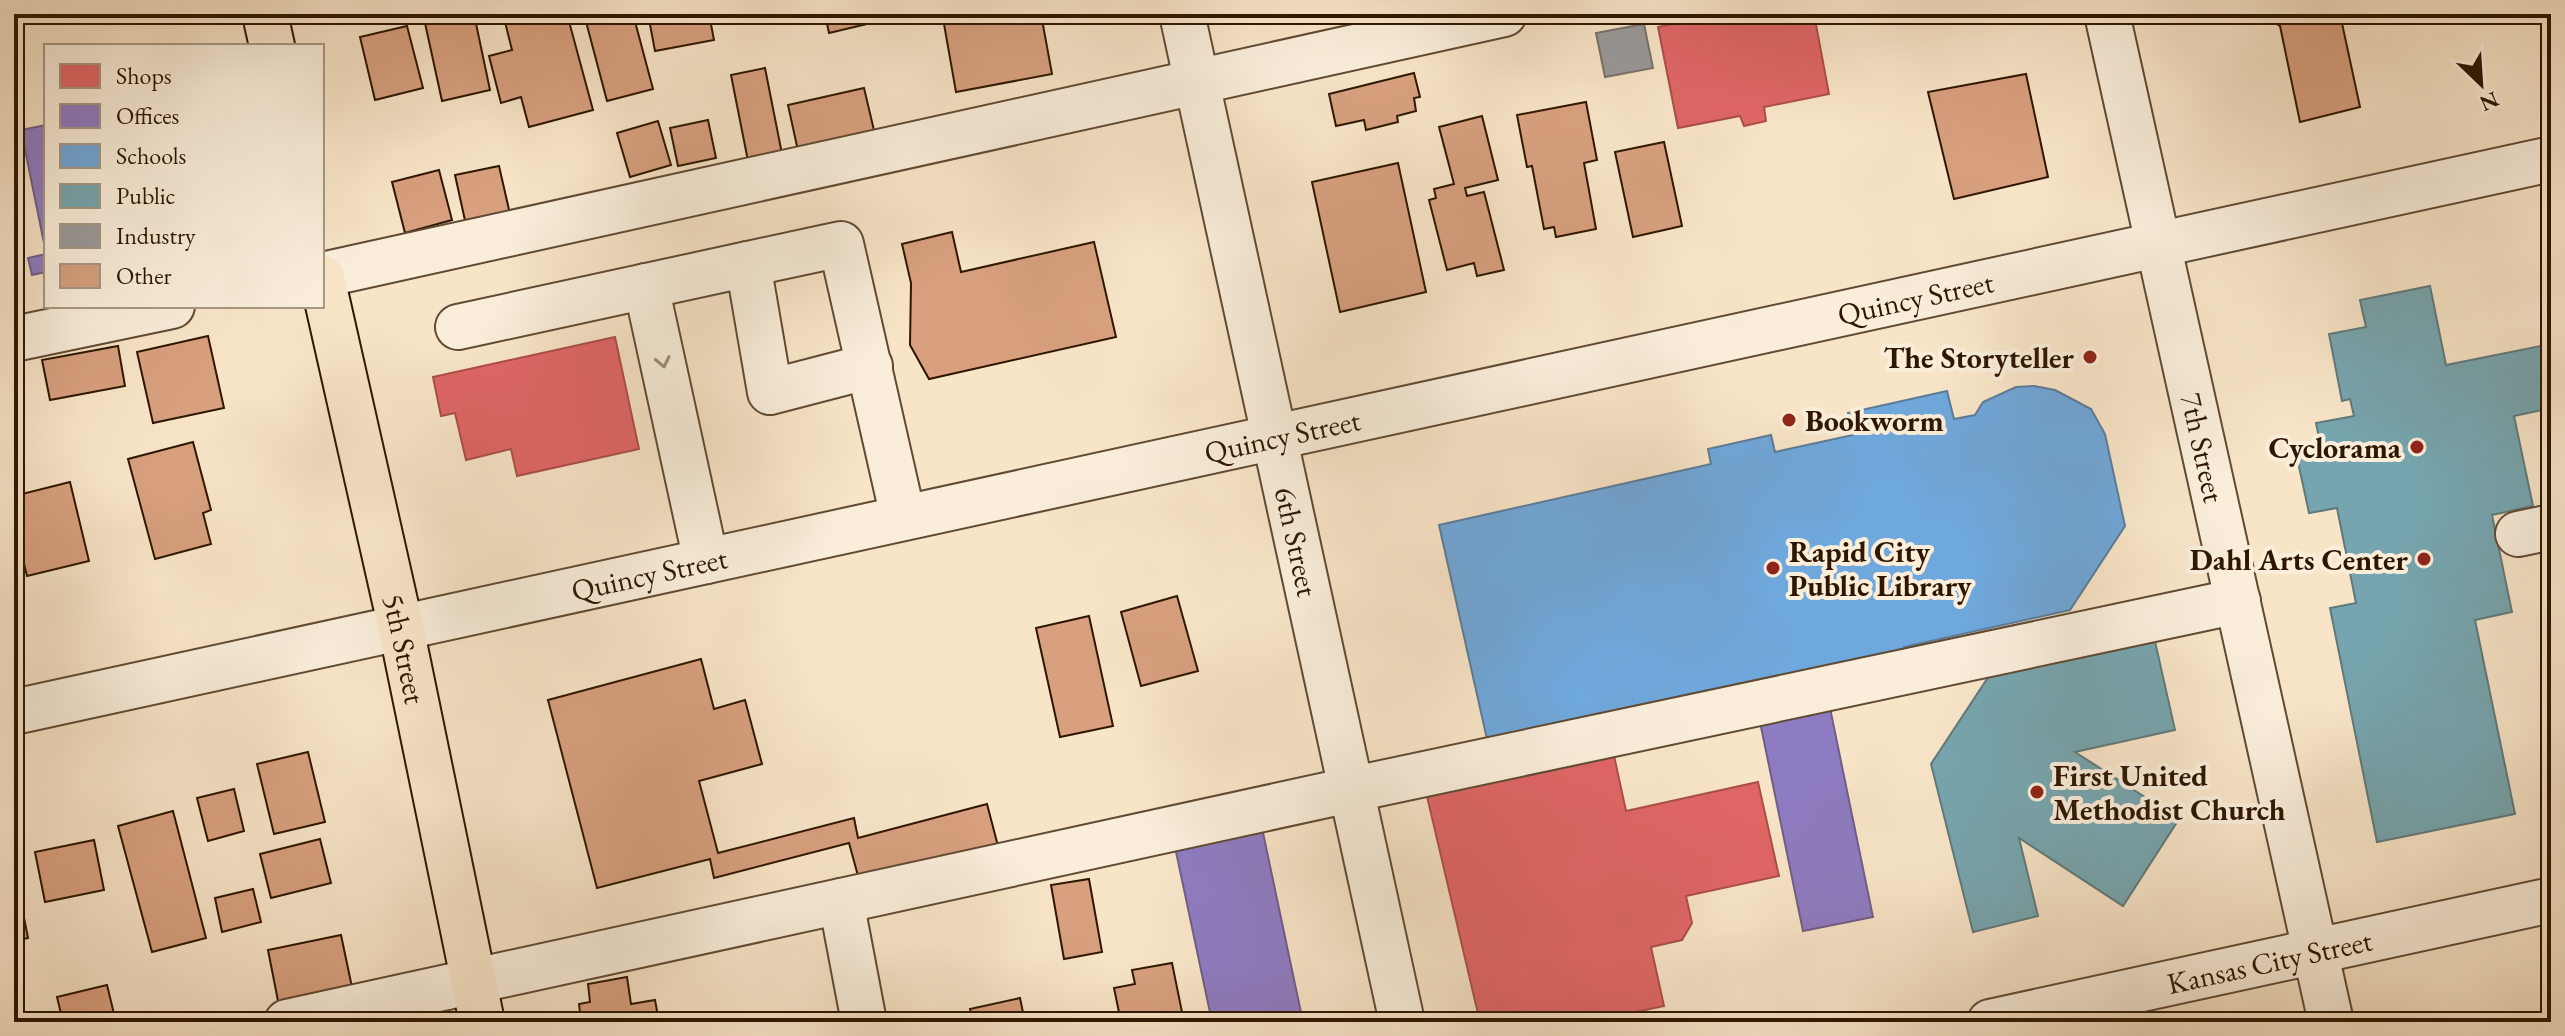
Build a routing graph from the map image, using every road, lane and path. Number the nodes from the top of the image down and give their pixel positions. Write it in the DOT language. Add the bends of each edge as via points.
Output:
graph roads {
  1 [pos="265,14"];
  2 [pos="1182,14"];
  3 [pos="1504,14"];
  4 [pos="2107,14"];
  5 [pos="272,44"];
  6 [pos="1197,80"];
  7 [pos="2551,159"];
  8 [pos="2157,244"];
  9 [pos="748,264"];
  10 [pos="324,276"];
  11 [pos="324,285"];
  12 [pos="646,286"];
  13 [pos="162,308"];
  14 [pos="458,327"];
  15 [pos="14,339"];
  16 [pos="870,366"];
  17 [pos="1276,435"];
  18 [pos="903,517"];
  19 [pos="706,561"];
  20 [pos="2238,601"];
  21 [pos="401,628"];
  22 [pos="14,712"];
  23 [pos="1354,789"];
  24 [pos="2551,900"];
  25 [pos="841,901"];
  26 [pos="2315,950"];
  27 [pos="478,1002"];
  28 [pos="2015,1019"];
  29 [pos="287,1022"];
  30 [pos="864,1022"];
  31 [pos="1402,1022"];
  32 [pos="2331,1022"];
  1 -- 5 [label="main road"];
  2 -- 6 [label="street, 6th Street"];
  3 -- 6 [label="street"];
  4 -- 8 [label="street, 7th Street"];
  6 -- 10 [label="street"];
  6 -- 17 [label="street, 6th Street"];
  7 -- 8 [label="street, Quincy Street"];
  8 -- 17 [label="street, Quincy Street"];
  8 -- 20 [label="street, 7th Street"];
  9 -- 12 [label="street"];
  9 -- 16 [label="street" via="841,244"];
  9 -- 16 [label="street" via="770,392"];
  11 -- 21 [label="main road, 5th Street"];
  12 -- 14 [label="street"];
  12 -- 19 [label="street, one-way"];
  13 -- 15 [label="street"];
  16 -- 18 [label="street"];
  17 -- 18 [label="street, Quincy Street"];
  17 -- 23 [label="street, 6th Street"];
  18 -- 19 [label="street, Quincy Street"];
  19 -- 21 [label="street, Quincy Street"];
  20 -- 23 [label="street"];
  20 -- 26 [label="street, 7th Street"];
  21 -- 22 [label="street, Quincy Street"];
  21 -- 27 [label="main road, 5th Street"];
  23 -- 25 [label="street"];
  23 -- 31 [label="street, 6th Street"];
  24 -- 26 [label="street, Kansas City Street"];
  25 -- 27 [label="street"];
  25 -- 30 [label="street"];
  26 -- 28 [label="street, Kansas City Street"];
  26 -- 32 [label="street, 7th Street"];
  27 -- 29 [label="street"];
}
